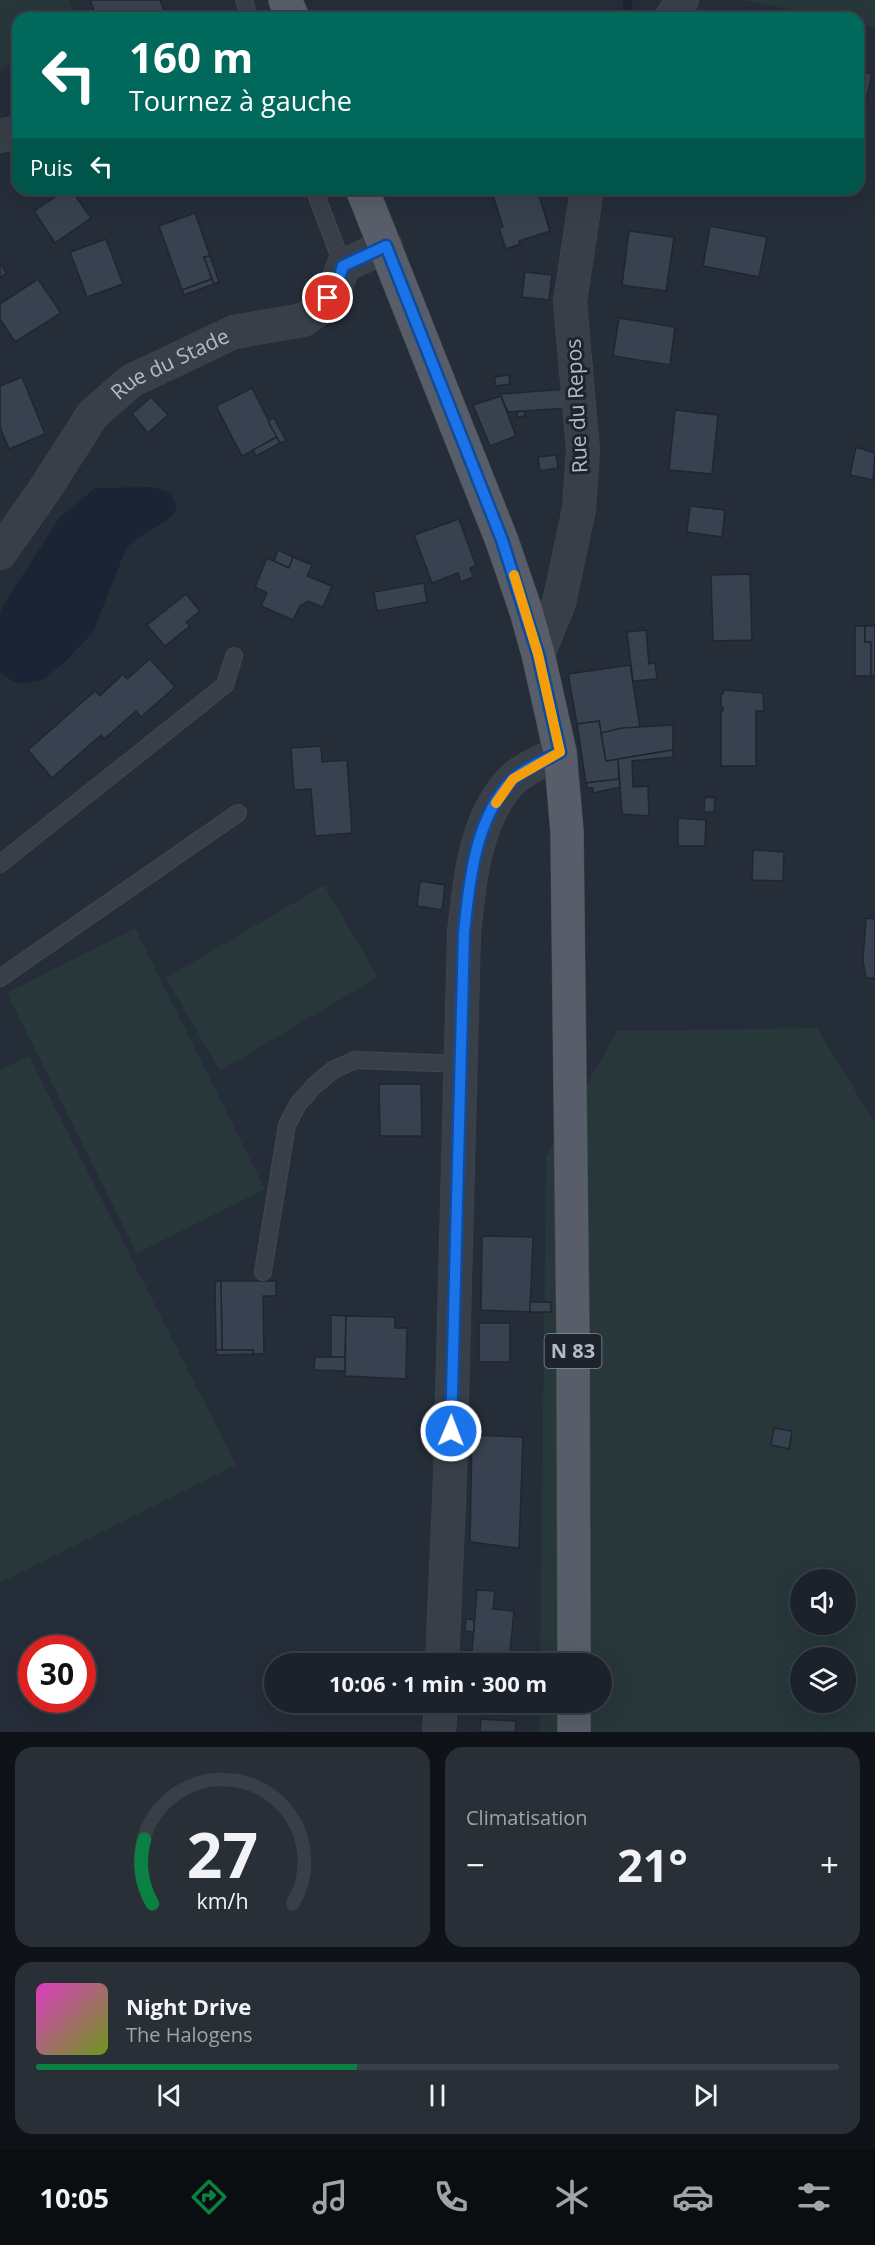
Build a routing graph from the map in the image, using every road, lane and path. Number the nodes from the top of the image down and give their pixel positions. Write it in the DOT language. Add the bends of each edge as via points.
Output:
graph roads {
  1 [pos="316,195"];
  2 [pos="365,195"];
  3 [pos="586,195"];
  4 [pos="386,246"];
  5 [pos="343,266"];
  6 [pos="0,553"];
  7 [pos="538,654"];
  8 [pos="234,656"];
  9 [pos="560,752"];
  10 [pos="238,813"];
  11 [pos="0,864"];
  12 [pos="0,978"];
  13 [pos="461,1064"];
  14 [pos="262,1272"];
  15 [pos="442,1653"];
  16 [pos="574,1653"];
  17 [pos="440,1713"];
  18 [pos="574,1713"];
  19 [pos="439,1732"];
  20 [pos="574,1732"];
  1 -- 5 [label="lane"];
  2 -- 4 [label="main road, N 83"];
  3 -- 7 [label="street, Rue du Repos" via="570,302 584,450 579,509 559,603"];
  4 -- 5 [label="street"];
  4 -- 7 [label="main road, N 83" via="502,540"];
  5 -- 6 [label="street, Rue du Stade" via="331,294 303,320 234,332 131,381 93,414"];
  7 -- 9 [label="main road, N 83"];
  8 -- 11 [label="lane" via="225,685"];
  9 -- 13 [label="street" via="513,779 489,811 469,878"];
  9 -- 16 [label="main road, N 83" via="567,831"];
  10 -- 12 [label="lane"];
  13 -- 14 [label="lane" via="356,1060 333,1070 314,1086 287,1125"];
  13 -- 15 [label="street"];
  17 -- 19 [label="street"];
  18 -- 20 [label="main road"];
}
